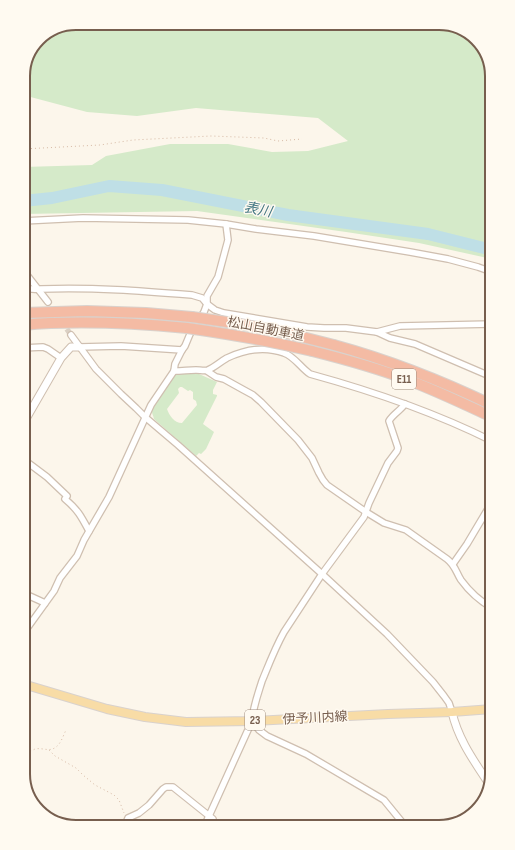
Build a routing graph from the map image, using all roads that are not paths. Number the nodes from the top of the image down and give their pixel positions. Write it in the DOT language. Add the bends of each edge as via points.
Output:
graph roads {
  1 [pos="30,221"];
  2 [pos="226,224"];
  3 [pos="485,270"];
  4 [pos="30,279"];
  5 [pos="30,289"];
  6 [pos="39,290"];
  7 [pos="48,302"];
  8 [pos="207,304"];
  9 [pos="30,313"];
  10 [pos="485,324"];
  11 [pos="30,325"];
  12 [pos="307,327"];
  13 [pos="377,332"];
  14 [pos="71,335"];
  15 [pos="79,346"];
  16 [pos="30,348"];
  17 [pos="182,350"];
  18 [pos="285,353"];
  19 [pos="61,358"];
  20 [pos="174,371"];
  21 [pos="207,371"];
  22 [pos="485,375"];
  23 [pos="485,401"];
  24 [pos="405,404"];
  25 [pos="30,412"];
  26 [pos="485,414"];
  27 [pos="145,417"];
  28 [pos="485,438"];
  29 [pos="30,464"];
  30 [pos="366,512"];
  31 [pos="485,514"];
  32 [pos="89,530"];
  33 [pos="453,564"];
  34 [pos="322,574"];
  35 [pos="30,596"];
  36 [pos="45,603"];
  37 [pos="485,603"];
  38 [pos="30,624"];
  39 [pos="30,686"];
  40 [pos="485,710"];
  41 [pos="452,712"];
  42 [pos="252,721"];
  43 [pos="485,777"];
  44 [pos="209,815"];
  45 [pos="127,820"];
  46 [pos="207,820"];
  47 [pos="213,820"];
  48 [pos="400,820"];
  1 -- 2 [label="street" via="83,218 188,220"];
  2 -- 3 [label="street" via="410,252"];
  2 -- 8 [label="street" via="228,240 216,279 207,296"];
  4 -- 6 [label="street"];
  5 -- 6 [label="street"];
  6 -- 7 [label="street"];
  6 -- 8 [label="street" via="123,289 192,294 202,298"];
  8 -- 12 [label="street" via="224,313"];
  8 -- 17 [label="street"];
  9 -- 23 [label="highway, 松山自動車道 / E11, bridge" via="146,313 192,317 275,330 368,354"];
  10 -- 13 [label="street" via="400,326"];
  11 -- 26 [label="highway, 松山自動車道 / E11, bridge" via="145,324 231,334 273,342 365,366 407,380"];
  12 -- 13 [label="street"];
  12 -- 18 [label="street"];
  13 -- 22 [label="street" via="415,344"];
  14 -- 15 [label="street"];
  15 -- 17 [label="street"];
  15 -- 19 [label="street" via="71,348"];
  15 -- 27 [label="street" via="107,380"];
  16 -- 19 [label="street" via="43,347"];
  17 -- 20 [label="street"];
  18 -- 21 [label="street" via="251,350 227,358"];
  18 -- 24 [label="street" via="310,374"];
  19 -- 25 [label="street"];
  20 -- 21 [label="street"];
  20 -- 27 [label="street"];
  21 -- 30 [label="street" via="253,395 261,402 308,452 327,486"];
  24 -- 28 [label="street"];
  24 -- 30 [label="street" via="389,421 398,448 388,463"];
  27 -- 32 [label="street" via="109,497"];
  27 -- 34 [label="street"];
  29 -- 32 [label="street" via="67,496 65,498 80,513"];
  30 -- 33 [label="street" via="406,530"];
  30 -- 34 [label="street"];
  31 -- 33 [label="street"];
  32 -- 36 [label="street" via="77,556"];
  33 -- 37 [label="street" via="461,580"];
  34 -- 41 [label="street" via="387,634 433,682 449,703"];
  34 -- 42 [label="street" via="284,632 273,654 254,704"];
  35 -- 36 [label="street"];
  36 -- 38 [label="street"];
  39 -- 42 [label="main road, 伊予川内線 / 23" via="107,709 145,717 186,722"];
  40 -- 41 [label="main road, 伊予川内線 / 23"];
  41 -- 42 [label="main road, 伊予川内線 / 23"];
  41 -- 43 [label="street" via="463,743"];
  42 -- 44 [label="street"];
  42 -- 48 [label="street" via="267,736 306,754 384,800"];
  44 -- 45 [label="street" via="173,787 169,787 163,788 149,805"];
  44 -- 46 [label="street"];
  44 -- 47 [label="street"];
}
